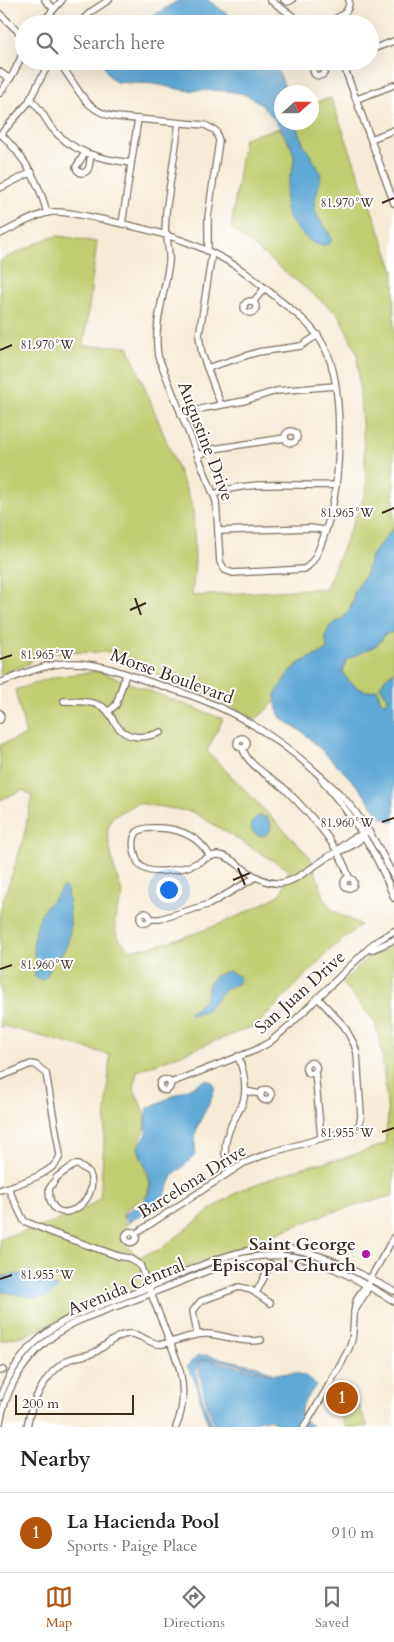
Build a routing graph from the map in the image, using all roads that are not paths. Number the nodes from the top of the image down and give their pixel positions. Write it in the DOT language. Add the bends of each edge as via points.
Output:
graph roads {
  1 [pos="45,0"];
  2 [pos="62,0"];
  3 [pos="109,0"];
  4 [pos="270,0"];
  5 [pos="284,0"];
  6 [pos="292,0"];
  7 [pos="349,0"];
  8 [pos="280,7"];
  9 [pos="54,8"];
  10 [pos="0,14"];
  11 [pos="48,15"];
  12 [pos="88,15"];
  13 [pos="291,15"];
  14 [pos="342,15"];
  15 [pos="15,28"];
  16 [pos="394,40"];
  17 [pos="379,46"];
  18 [pos="15,69"];
  19 [pos="45,70"];
  20 [pos="64,70"];
  21 [pos="345,70"];
  22 [pos="0,72"];
  23 [pos="10,79"];
  24 [pos="394,85"];
  25 [pos="0,93"];
  26 [pos="30,99"];
  27 [pos="357,99"];
  28 [pos="138,119"];
  29 [pos="179,123"];
  30 [pos="394,130"];
  31 [pos="1,134"];
  32 [pos="371,139"];
  33 [pos="131,163"];
  34 [pos="32,172"];
  35 [pos="394,179"];
  36 [pos="386,182"];
  37 [pos="0,188"];
  38 [pos="394,203"];
  39 [pos="47,213"];
  40 [pos="122,224"];
  41 [pos="0,234"];
  42 [pos="166,234"];
  43 [pos="210,252"];
  44 [pos="265,288"];
  45 [pos="253,302"];
  46 [pos="318,336"];
  47 [pos="207,368"];
  48 [pos="335,386"];
  49 [pos="221,405"];
  50 [pos="181,415"];
  51 [pos="285,438"];
  52 [pos="198,455"];
  53 [pos="336,485"];
  54 [pos="214,494"];
  55 [pos="325,530"];
  56 [pos="218,531"];
  57 [pos="126,674"];
  58 [pos="0,683"];
  59 [pos="64,701"];
  60 [pos="108,711"];
  61 [pos="0,713"];
  62 [pos="0,720"];
  63 [pos="161,732"];
  64 [pos="243,748"];
  65 [pos="318,774"];
  66 [pos="369,832"];
  67 [pos="363,835"];
  68 [pos="337,852"];
  69 [pos="210,856"];
  70 [pos="256,877"];
  71 [pos="349,878"];
  72 [pos="394,878"];
  73 [pos="394,898"];
  74 [pos="150,919"];
  75 [pos="394,931"];
  76 [pos="394,940"];
  77 [pos="364,953"];
  78 [pos="318,998"];
  79 [pos="238,1056"];
  80 [pos="315,1072"];
  81 [pos="0,1077"];
  82 [pos="170,1083"];
  83 [pos="245,1091"];
  84 [pos="261,1094"];
  85 [pos="321,1138"];
  86 [pos="54,1167"];
  87 [pos="230,1171"];
  88 [pos="60,1175"];
  89 [pos="8,1188"];
  90 [pos="0,1190"];
  91 [pos="135,1234"];
  92 [pos="394,1237"];
  93 [pos="299,1254"];
  94 [pos="271,1264"];
  95 [pos="370,1279"];
  96 [pos="367,1286"];
  97 [pos="150,1290"];
  98 [pos="394,1291"];
  99 [pos="256,1293"];
  100 [pos="394,1300"];
  101 [pos="270,1303"];
  102 [pos="197,1334"];
  103 [pos="261,1340"];
  104 [pos="170,1342"];
  105 [pos="0,1397"];
  106 [pos="0,1423"];
  107 [pos="27,1427"];
  108 [pos="176,1427"];
  109 [pos="304,1427"];
  1 -- 9 [label="street"];
  2 -- 9 [label="street"];
  3 -- 12 [label="street"];
  4 -- 8 [label="street"];
  5 -- 6 [label="street"];
  5 -- 8 [label="street"];
  7 -- 14 [label="street" via="350,5"];
  8 -- 13 [label="street"];
  9 -- 11 [label="street"];
  10 -- 15 [label="street"];
  16 -- 17 [label="street"];
  18 -- 23 [label="street"];
  19 -- 26 [label="street"];
  20 -- 28 [label="street" via="92,108 109,116"];
  21 -- 27 [label="street"];
  22 -- 23 [label="street"];
  23 -- 25 [label="street"];
  24 -- 27 [label="street"];
  26 -- 31 [label="street"];
  26 -- 33 [label="street" via="71,145 88,154"];
  27 -- 32 [label="street"];
  28 -- 29 [label="street"];
  28 -- 33 [label="street"];
  29 -- 42 [label="street, Augustine Drive" via="166,212"];
  29 -- 43 [label="street" via="210,126 219,137 208,217"];
  30 -- 32 [label="street"];
  31 -- 34 [label="street"];
  32 -- 36 [label="street"];
  33 -- 40 [label="street"];
  34 -- 37 [label="street"];
  34 -- 39 [label="street"];
  35 -- 36 [label="street"];
  36 -- 38 [label="street"];
  39 -- 40 [label="street, Augustine Drive" via="72,214"];
  39 -- 41 [label="street, Augustine Drive"];
  40 -- 42 [label="street, Augustine Drive"];
  42 -- 43 [label="street, Augustine Drive"];
  42 -- 50 [label="street, Augustine Drive" via="169,261 158,320 157,347"];
  43 -- 44 [label="street, Augustine Drive"];
  43 -- 47 [label="street" via="199,328"];
  44 -- 45 [label="street"];
  44 -- 46 [label="street, Augustine Drive" via="306,321"];
  46 -- 47 [label="street" via="301,346 258,352"];
  46 -- 48 [label="street, Augustine Drive" via="329,357"];
  47 -- 49 [label="street"];
  48 -- 49 [label="street" via="283,390"];
  48 -- 53 [label="street, Augustine Drive" via="339,440"];
  49 -- 50 [label="street"];
  50 -- 52 [label="street, Augustine Drive"];
  51 -- 52 [label="street" via="214,449"];
  52 -- 54 [label="street, Augustine Drive"];
  53 -- 54 [label="street" via="251,487"];
  53 -- 55 [label="street, Augustine Drive"];
  54 -- 56 [label="street, Augustine Drive"];
  55 -- 56 [label="street"];
  55 -- 56 [label="street, Augustine Drive" via="313,562 307,568 233,572 225,570 220,562"];
  57 -- 58 [label="street, Morse Boulevard" via="98,666 61,664 42,667"];
  57 -- 60 [label="street" via="116,705"];
  57 -- 65 [label="street, Morse Boulevard" via="209,702 248,721 284,745"];
  59 -- 60 [label="street" via="87,702"];
  60 -- 63 [label="street" via="117,726 132,736 144,738"];
  61 -- 62 [label="street"];
  64 -- 68 [label="street" via="248,760 297,801"];
  65 -- 66 [label="street, Morse Boulevard" via="341,795"];
  65 -- 67 [label="street, Morse Boulevard"];
  66 -- 67 [label="street"];
  66 -- 72 [label="street, Morse Boulevard"];
  67 -- 68 [label="street" via="360,840"];
  67 -- 73 [label="street, Morse Boulevard"];
  68 -- 70 [label="street" via="288,882 267,883"];
  68 -- 71 [label="street"];
  69 -- 69 [label="street" via="197,840 174,829 144,828 133,840 139,865 146,870 167,871"];
  69 -- 70 [label="street" via="220,854"];
  70 -- 74 [label="street" via="210,904"];
  75 -- 77 [label="street, San Juan Drive" via="380,938"];
  76 -- 77 [label="street, San Juan Drive"];
  77 -- 78 [label="street, San Juan Drive"];
  78 -- 79 [label="street, San Juan Drive" via="277,1037"];
  78 -- 85 [label="street, Barcelona Drive" via="348,1031 357,1053 361,1116 359,1126"];
  79 -- 82 [label="street, San Juan Drive"];
  79 -- 83 [label="street"];
  80 -- 85 [label="street"];
  81 -- 86 [label="street" via="31,1064 46,1073 60,1151"];
  83 -- 84 [label="street"];
  83 -- 87 [label="street" via="226,1140 225,1158"];
  85 -- 87 [label="street, Barcelona Drive" via="263,1155"];
  86 -- 88 [label="street"];
  86 -- 89 [label="street"];
  87 -- 91 [label="street, Barcelona Drive"];
  88 -- 88 [label="street" via="69,1167 78,1165 89,1172 90,1192 72,1211 58,1210 50,1200 49,1189"];
  89 -- 90 [label="street"];
  89 -- 97 [label="street" via="24,1221 134,1261 140,1265"];
  92 -- 95 [label="street"];
  93 -- 95 [label="street, Avenida Central" via="335,1261"];
  93 -- 96 [label="street, Avenida Central"];
  93 -- 97 [label="street, Avenida Central" via="243,1258"];
  94 -- 99 [label="street"];
  95 -- 96 [label="street"];
  95 -- 98 [label="street, Avenida Central"];
  96 -- 100 [label="street, Avenida Central"];
  96 -- 109 [label="street" via="354,1312 351,1344"];
  97 -- 104 [label="street"];
  97 -- 105 [label="street, Avenida Central" via="77,1315 47,1332 20,1360"];
  97 -- 106 [label="street, Avenida Central" via="75,1323 48,1340 15,1378"];
  99 -- 101 [label="street"];
  99 -- 102 [label="street" via="239,1287 198,1304 193,1311"];
  102 -- 103 [label="street"];
  102 -- 104 [label="street"];
  104 -- 107 [label="street" via="156,1344 134,1335 124,1335 91,1354 70,1359 53,1372 37,1395"];
  104 -- 108 [label="street" via="182,1382 182,1408"];
}
